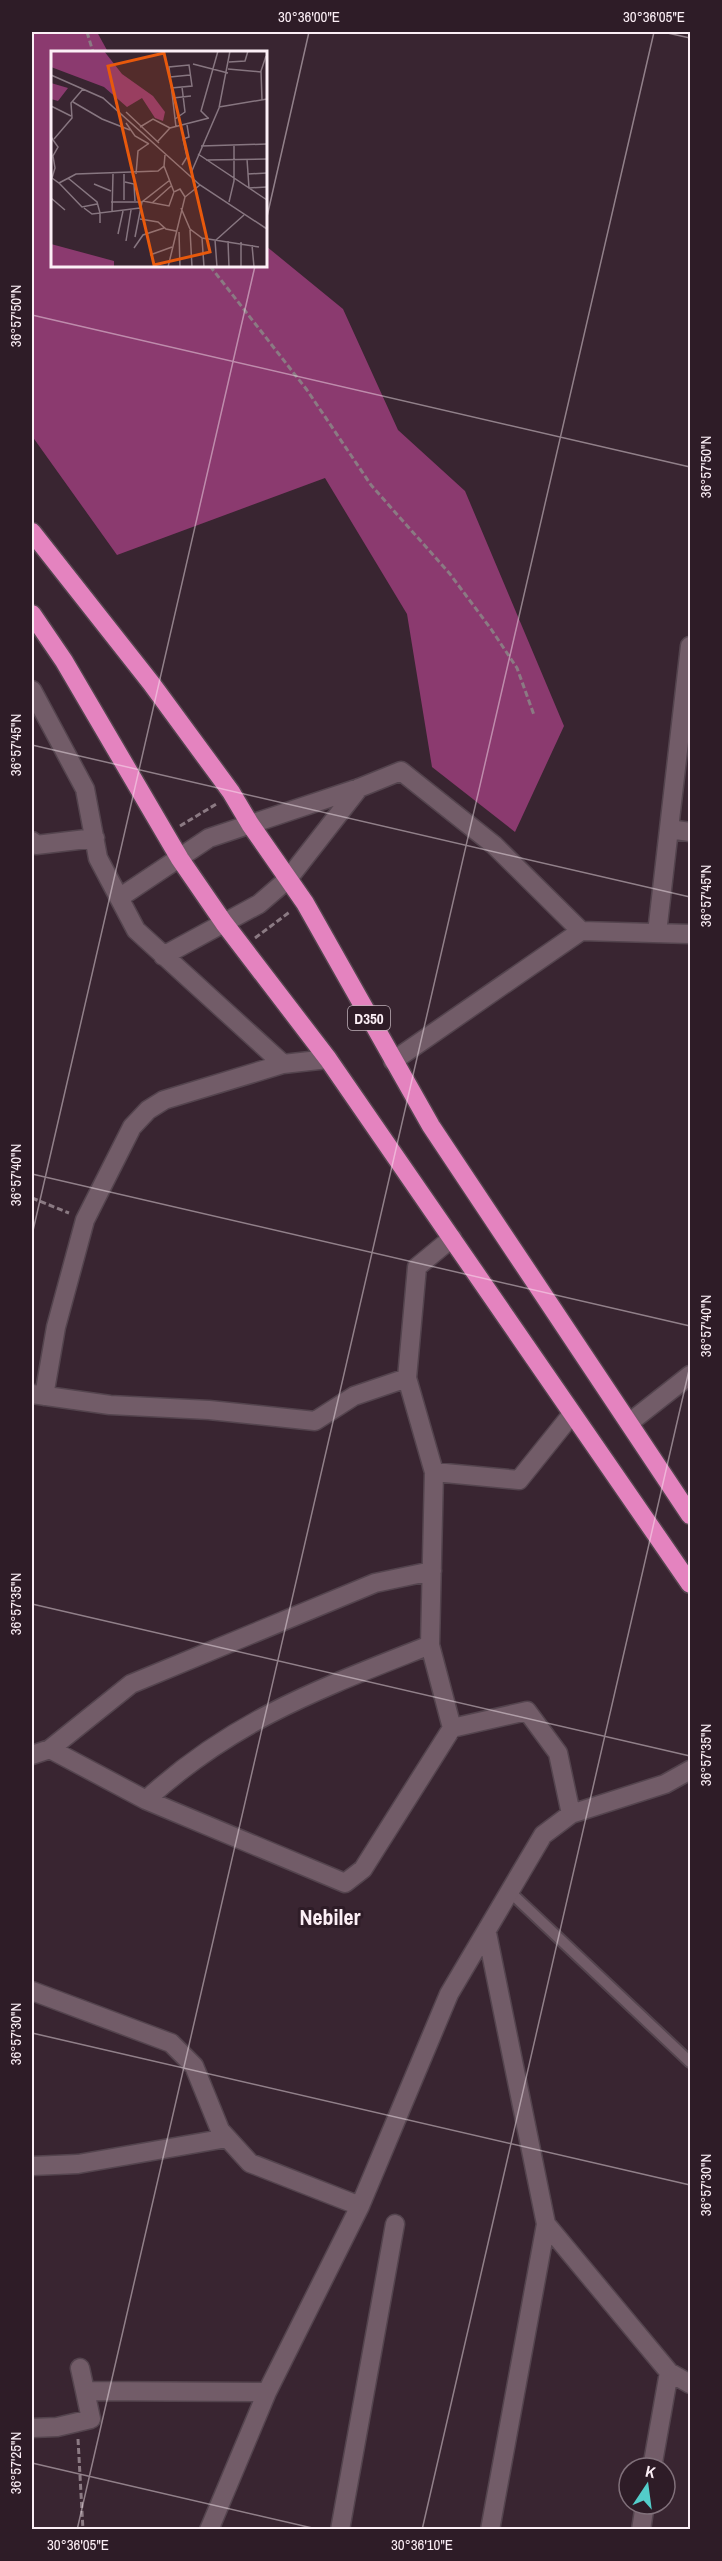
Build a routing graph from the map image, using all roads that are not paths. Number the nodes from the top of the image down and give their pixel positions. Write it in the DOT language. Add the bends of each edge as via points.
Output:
graph roads {
  1 [pos="32,532"];
  2 [pos="32,614"];
  3 [pos="690,646"];
  4 [pos="32,690"];
  5 [pos="360,788"];
  6 [pos="250,824"];
  7 [pos="669,829"];
  8 [pos="690,832"];
  9 [pos="94,838"];
  10 [pos="32,841"];
  11 [pos="180,859"];
  12 [pos="288,879"];
  13 [pos="119,898"];
  14 [pos="224,923"];
  15 [pos="581,931"];
  16 [pos="657,933"];
  17 [pos="690,934"];
  18 [pos="163,956"];
  19 [pos="328,1059"];
  20 [pos="393,1061"];
  21 [pos="283,1064"];
  22 [pos="452,1238"];
  23 [pos="690,1375"];
  24 [pos="407,1378"];
  25 [pos="38,1395"];
  26 [pos="572,1414"];
  27 [pos="629,1423"];
  28 [pos="434,1472"];
  29 [pos="690,1515"];
  30 [pos="432,1571"];
  31 [pos="690,1584"];
  32 [pos="430,1645"];
  33 [pos="452,1728"];
  34 [pos="50,1749"];
  35 [pos="32,1755"];
  36 [pos="690,1770"];
  37 [pos="146,1800"];
  38 [pos="571,1814"];
  39 [pos="510,1892"];
  40 [pos="487,1933"];
  41 [pos="32,1991"];
  42 [pos="690,2062"];
  43 [pos="227,2138"];
  44 [pos="32,2166"];
  45 [pos="360,2206"];
  46 [pos="395,2224"];
  47 [pos="546,2224"];
  48 [pos="80,2368"];
  49 [pos="669,2372"];
  50 [pos="690,2384"];
  51 [pos="84,2391"];
  52 [pos="267,2392"];
  53 [pos="32,2428"];
  54 [pos="654,2456"];
  55 [pos="209,2529"];
  56 [pos="340,2529"];
  57 [pos="490,2529"];
  1 -- 6 [label="highway, D350" via="151,683"];
  2 -- 11 [label="highway" via="64,661"];
  3 -- 7 [label="street"];
  4 -- 9 [label="street" via="85,789"];
  5 -- 6 [label="street"];
  5 -- 12 [label="street"];
  5 -- 15 [label="street" via="401,771 494,845"];
  6 -- 11 [label="street" via="209,838"];
  6 -- 12 [label="highway, D350"];
  7 -- 8 [label="street"];
  7 -- 16 [label="street"];
  9 -- 10 [label="street" via="36,845"];
  9 -- 13 [label="street" via="98,858"];
  11 -- 13 [label="street"];
  11 -- 14 [label="highway"];
  12 -- 14 [label="street" via="259,904"];
  12 -- 20 [label="highway, D350"];
  13 -- 18 [label="street" via="136,930"];
  14 -- 18 [label="street"];
  14 -- 19 [label="highway"];
  15 -- 16 [label="street"];
  15 -- 20 [label="street"];
  16 -- 17 [label="street"];
  18 -- 21 [label="street"];
  19 -- 21 [label="street"];
  19 -- 22 [label="highway"];
  20 -- 27 [label="highway, D350" via="431,1126"];
  21 -- 25 [label="street" via="164,1100 132,1127 85,1220"];
  22 -- 24 [label="street" via="417,1267"];
  22 -- 26 [label="highway"];
  23 -- 27 [label="street"];
  24 -- 25 [label="street" via="354,1395 315,1421 110,1405"];
  24 -- 28 [label="street"];
  26 -- 28 [label="street" via="519,1480"];
  26 -- 31 [label="highway"];
  27 -- 29 [label="highway, D350"];
  28 -- 30 [label="street"];
  30 -- 32 [label="street"];
  30 -- 34 [label="street" via="375,1583 130,1684"];
  32 -- 33 [label="street"];
  32 -- 37 [label="street" via="307,1695 238,1729 185,1765"];
  33 -- 37 [label="street" via="363,1869 345,1883"];
  33 -- 38 [label="street" via="527,1711 558,1753"];
  34 -- 35 [label="street"];
  34 -- 37 [label="street"];
  36 -- 38 [label="street" via="665,1784"];
  38 -- 39 [label="street" via="543,1835"];
  39 -- 40 [label="street"];
  39 -- 42 [label="lane"];
  40 -- 45 [label="street" via="449,1994"];
  40 -- 47 [label="street"];
  41 -- 43 [label="street" via="171,2043 194,2066 220,2130"];
  43 -- 44 [label="street" via="78,2164"];
  43 -- 45 [label="street" via="250,2163"];
  45 -- 52 [label="street"];
  46 -- 56 [label="street"];
  47 -- 49 [label="street"];
  47 -- 57 [label="street"];
  48 -- 51 [label="street"];
  49 -- 50 [label="street"];
  49 -- 54 [label="street"];
  51 -- 52 [label="street"];
  51 -- 53 [label="street" via="91,2419"];
  52 -- 55 [label="street"];
}
